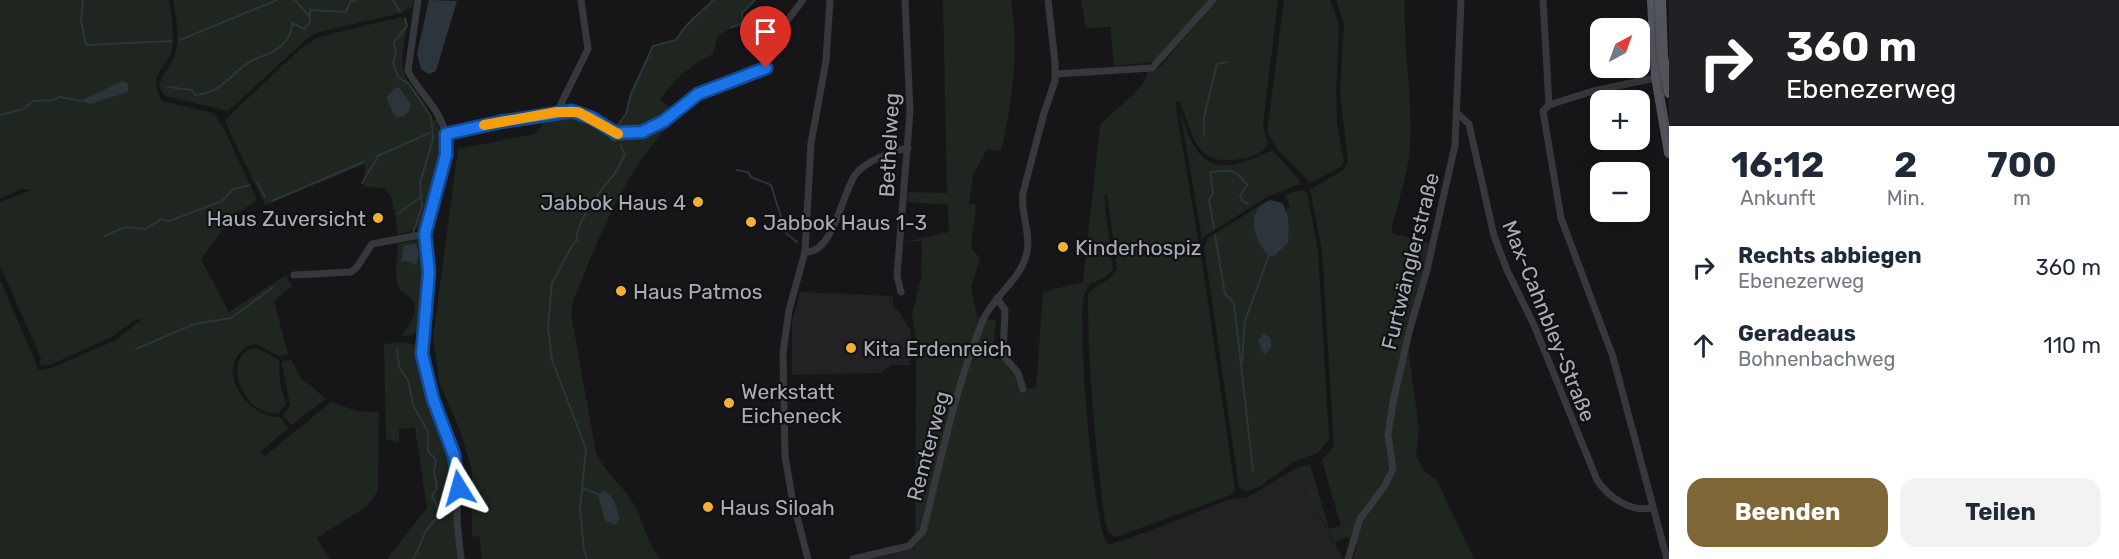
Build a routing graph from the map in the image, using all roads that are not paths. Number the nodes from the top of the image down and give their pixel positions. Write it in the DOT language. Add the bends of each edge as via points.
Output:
graph roads {
  1 [pos="418,0"];
  2 [pos="581,0"];
  3 [pos="803,0"];
  4 [pos="830,0"];
  5 [pos="905,0"];
  6 [pos="1048,0"];
  7 [pos="1213,0"];
  8 [pos="1461,0"];
  9 [pos="1543,0"];
  10 [pos="1652,0"];
  11 [pos="1660,0"];
  12 [pos="1056,74"];
  13 [pos="1661,77"];
  14 [pos="1669,93"];
  15 [pos="1549,105"];
  16 [pos="557,112"];
  17 [pos="1456,112"];
  18 [pos="446,134"];
  19 [pos="908,148"];
  20 [pos="1669,153"];
  21 [pos="425,234"];
  22 [pos="805,252"];
  23 [pos="294,275"];
  24 [pos="901,292"];
  25 [pos="997,298"];
  26 [pos="1023,389"];
  27 [pos="1652,508"];
  28 [pos="461,559"];
  29 [pos="808,559"];
  30 [pos="853,559"];
  31 [pos="1348,559"];
  32 [pos="1667,559"];
  1 -- 18 [label="street" via="408,71 434,104"];
  2 -- 16 [label="street" via="588,49"];
  3 -- 16 [label="street" via="781,29 766,68 698,94 648,129 619,134 578,112"];
  4 -- 22 [label="street" via="826,61 811,142"];
  5 -- 19 [label="street, Bethelweg"];
  6 -- 12 [label="street, Remterweg"];
  7 -- 12 [label="street" via="1152,68"];
  8 -- 17 [label="street, Furtwänglerstraße"];
  9 -- 15 [label="street"];
  10 -- 13 [label="main road"];
  11 -- 13 [label="main road"];
  12 -- 25 [label="street, Remterweg" via="1023,193 1029,230 1027,252 1019,271"];
  13 -- 14 [label="main road"];
  13 -- 15 [label="street"];
  13 -- 20 [label="main road"];
  15 -- 27 [label="street" via="1543,111 1562,218 1613,357"];
  16 -- 18 [label="street"];
  17 -- 27 [label="street, Max-Cahnbley-Straße" via="1469,124 1500,253 1597,480 1603,489 1630,507"];
  17 -- 31 [label="street, Furtwänglerstraße" via="1455,145 1391,413 1388,435 1393,469 1360,519"];
  18 -- 21 [label="street" via="446,155"];
  19 -- 22 [label="street" via="862,168 825,243 814,252"];
  19 -- 24 [label="street, Bethelweg" via="897,276"];
  21 -- 23 [label="street" via="372,244 351,272"];
  21 -- 28 [label="street" via="429,272 423,362 458,471"];
  22 -- 29 [label="street" via="789,310 783,353 785,456"];
  25 -- 26 [label="street" via="1005,310 1003,355 1018,373"];
  25 -- 30 [label="street, Remterweg" via="983,320 963,379 923,531 909,546"];
  27 -- 32 [label="street"];
}
